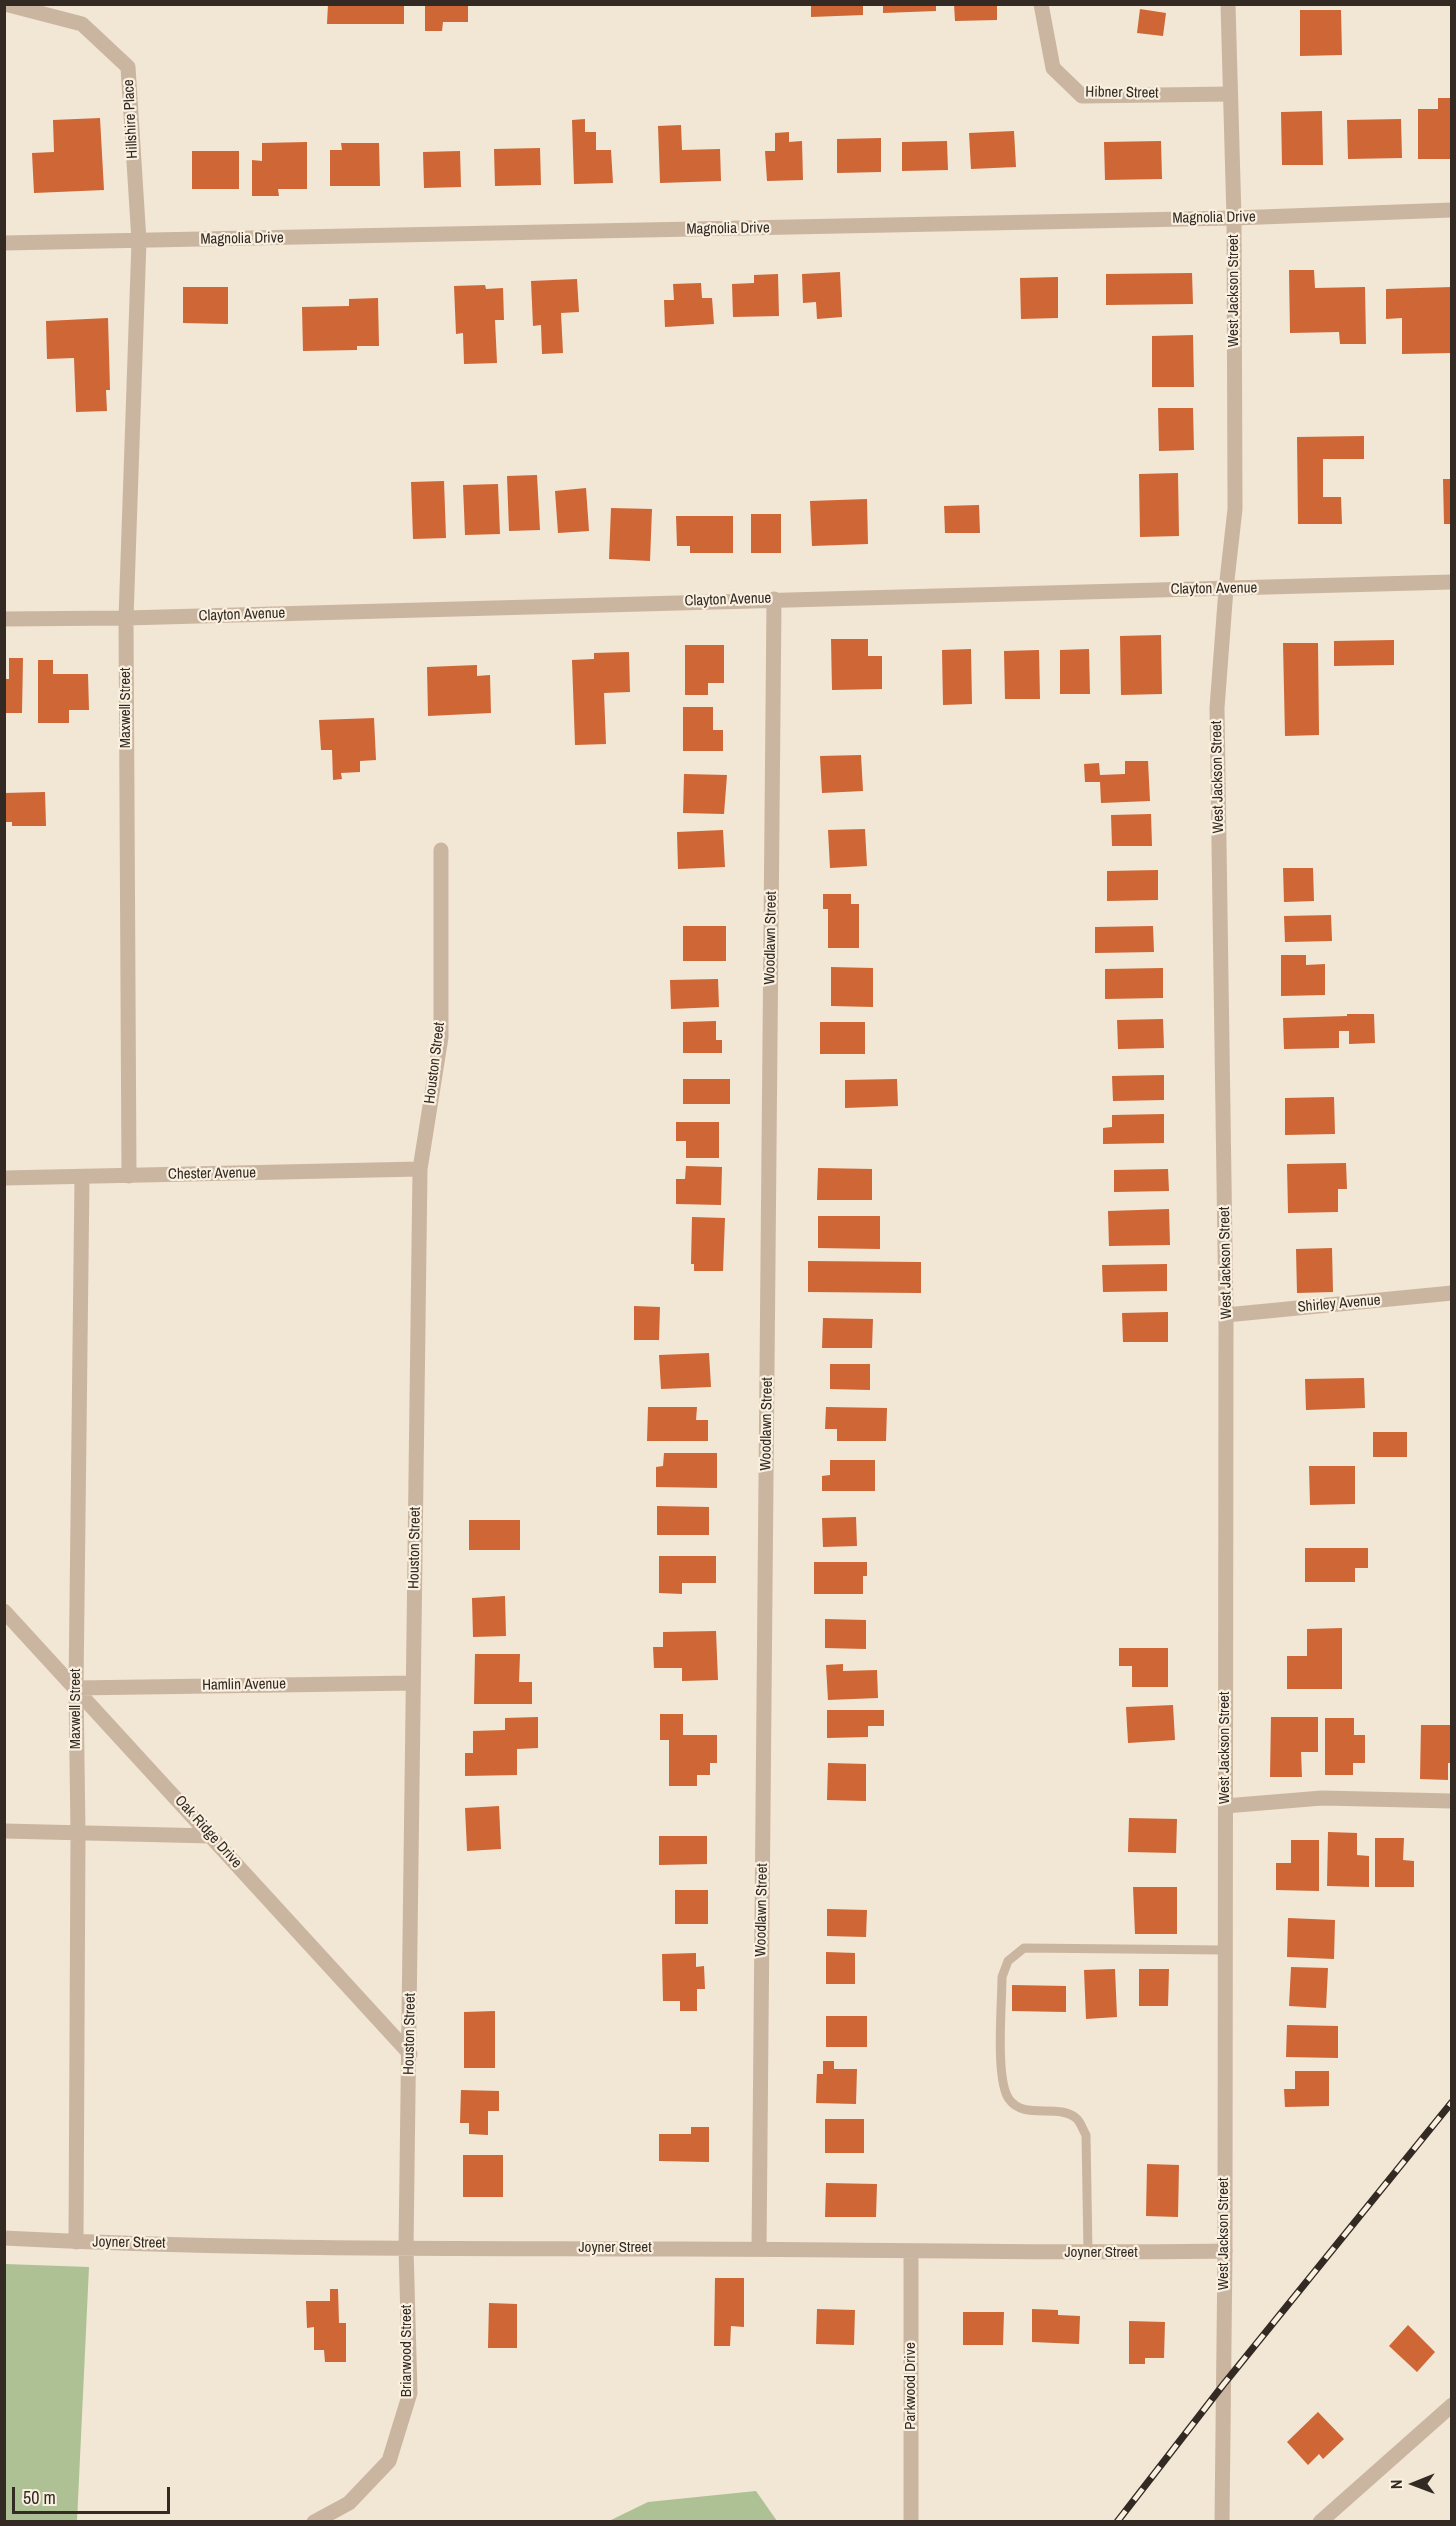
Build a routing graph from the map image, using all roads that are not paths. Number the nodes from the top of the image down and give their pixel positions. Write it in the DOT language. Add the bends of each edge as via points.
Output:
graph roads {
  1 [pos="5,4"];
  2 [pos="1041,4"];
  3 [pos="1228,4"];
  4 [pos="1230,94"];
  5 [pos="1452,210"];
  6 [pos="1233,218"];
  7 [pos="139,241"];
  8 [pos="4,243"];
  9 [pos="1452,582"];
  10 [pos="1226,589"];
  11 [pos="774,599"];
  12 [pos="126,618"];
  13 [pos="4,619"];
  14 [pos="441,850"];
  15 [pos="420,1169"];
  16 [pos="129,1176"];
  17 [pos="82,1177"];
  18 [pos="4,1178"];
  19 [pos="1452,1293"];
  20 [pos="1227,1315"];
  21 [pos="4,1611"];
  22 [pos="413,1683"];
  23 [pos="76,1688"];
  24 [pos="1452,1802"];
  25 [pos="1225,1806"];
  26 [pos="4,1831"];
  27 [pos="78,1833"];
  28 [pos="211,1836"];
  29 [pos="1224,1950"];
  30 [pos="410,2054"];
  31 [pos="4,2238"];
  32 [pos="76,2242"];
  33 [pos="406,2248"];
  34 [pos="759,2249"];
  35 [pos="911,2251"];
  36 [pos="1225,2251"];
  37 [pos="1088,2253"];
  38 [pos="1452,2405"];
  39 [pos="314,2522"];
  40 [pos="911,2522"];
  41 [pos="1222,2522"];
  42 [pos="1320,2522"];
  1 -- 7 [label="street, Hillshire Place" via="82,24 128,67"];
  2 -- 4 [label="street, Hibner Street" via="1053,68 1082,96"];
  3 -- 4 [label="street, West Jackson Street"];
  4 -- 6 [label="street, West Jackson Street"];
  5 -- 6 [label="street, Magnolia Drive"];
  6 -- 7 [label="street, Magnolia Drive"];
  6 -- 10 [label="street, West Jackson Street" via="1235,509"];
  7 -- 8 [label="street, Magnolia Drive"];
  7 -- 12 [label="street, Maxwell Street"];
  9 -- 10 [label="street, Clayton Avenue"];
  10 -- 11 [label="street, Clayton Avenue"];
  10 -- 20 [label="street, West Jackson Street" via="1217,708"];
  11 -- 12 [label="street, Clayton Avenue"];
  11 -- 34 [label="street, Woodlawn Street"];
  12 -- 13 [label="street, Clayton Avenue"];
  12 -- 16 [label="street, Maxwell Street"];
  14 -- 15 [label="street, Houston Street" via="441,1037"];
  15 -- 16 [label="street, Chester Avenue"];
  15 -- 22 [label="street, Houston Street"];
  16 -- 17 [label="street, Chester Avenue"];
  17 -- 18 [label="street, Chester Avenue"];
  17 -- 23 [label="street, Maxwell Street"];
  19 -- 20 [label="street, Shirley Avenue"];
  20 -- 25 [label="street, West Jackson Street"];
  21 -- 23 [label="street, Oak Ridge Drive"];
  22 -- 23 [label="street, Hamlin Avenue"];
  22 -- 30 [label="street, Houston Street"];
  23 -- 27 [label="street, Maxwell Street"];
  23 -- 28 [label="street, Oak Ridge Drive"];
  24 -- 25 [label="street" via="1323,1798"];
  25 -- 29 [label="street, West Jackson Street"];
  26 -- 27 [label="street"];
  27 -- 28 [label="street"];
  27 -- 32 [label="street, Maxwell Street"];
  28 -- 30 [label="street, Oak Ridge Drive"];
  29 -- 36 [label="street, West Jackson Street"];
  29 -- 37 [label="lane" via="1024,1948 1008,1961 1002,1977 1001,2080 1009,2100 1023,2109 1066,2112 1078,2120 1086,2135"];
  30 -- 33 [label="street, Houston Street"];
  31 -- 32 [label="street, Joyner Street"];
  32 -- 33 [label="street, Joyner Street"];
  33 -- 34 [label="street, Joyner Street"];
  33 -- 39 [label="street, Briarwood Street" via="410,2393 389,2461 350,2503"];
  34 -- 35 [label="street, Joyner Street"];
  35 -- 37 [label="street, Joyner Street"];
  35 -- 40 [label="street, Parkwood Drive"];
  36 -- 37 [label="street, Joyner Street"];
  36 -- 41 [label="street, West Jackson Street"];
  38 -- 42 [label="street"];
}
